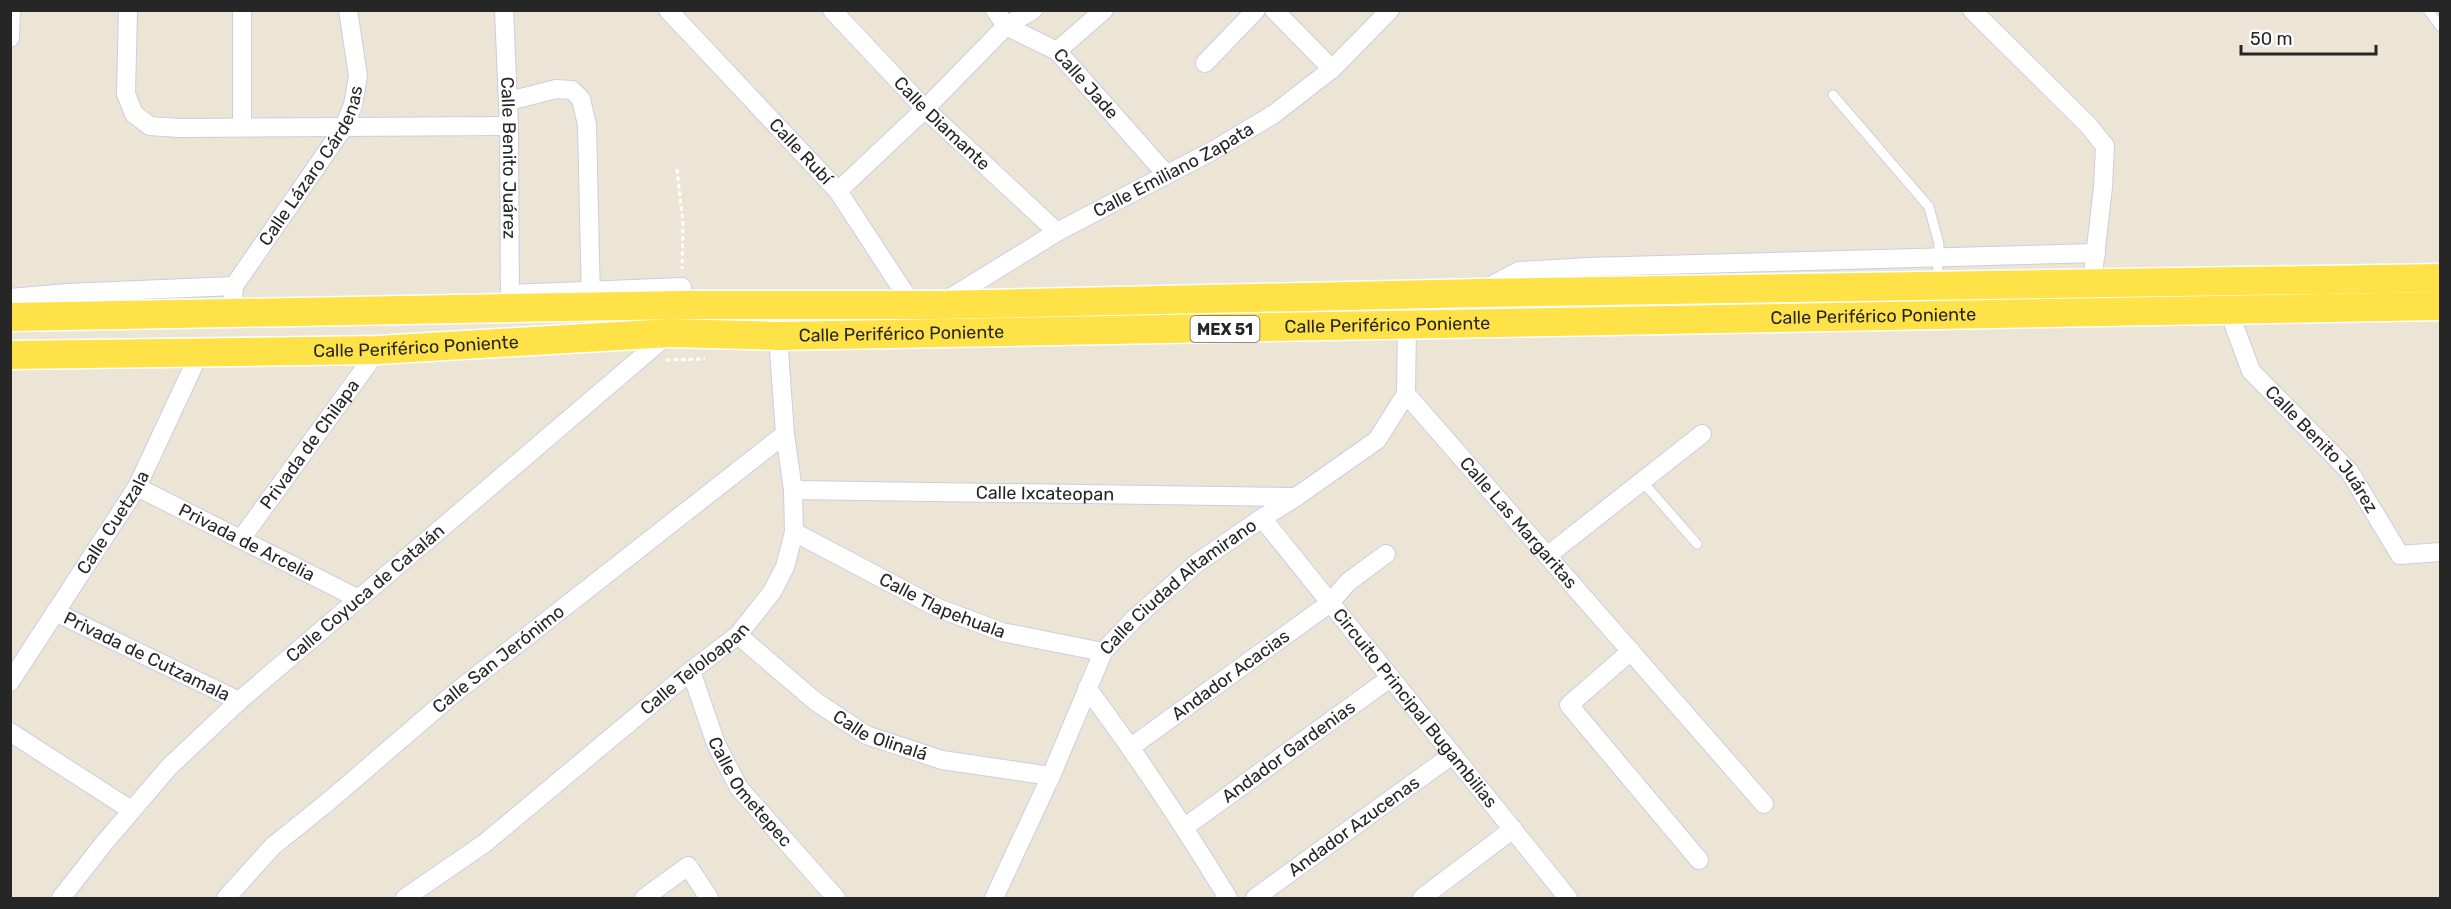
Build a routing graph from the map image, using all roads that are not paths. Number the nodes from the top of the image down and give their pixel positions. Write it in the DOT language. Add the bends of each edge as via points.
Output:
graph roads {
  1 [pos="11,10"];
  2 [pos="128,10"];
  3 [pos="242,10"];
  4 [pos="348,10"];
  5 [pos="504,10"];
  6 [pos="668,10"];
  7 [pos="832,10"];
  8 [pos="995,10"];
  9 [pos="1033,10"];
  10 [pos="1257,10"];
  11 [pos="1274,10"];
  12 [pos="1390,10"];
  13 [pos="1972,10"];
  14 [pos="2428,10"];
  15 [pos="1101,11"];
  16 [pos="1006,26"];
  17 [pos="2440,26"];
  18 [pos="10,38"];
  19 [pos="1057,51"];
  20 [pos="1204,63"];
  21 [pos="1332,69"];
  22 [pos="1833,95"];
  23 [pos="509,101"];
  24 [pos="925,109"];
  25 [pos="509,126"];
  26 [pos="242,127"];
  27 [pos="344,127"];
  28 [pos="1166,174"];
  29 [pos="838,191"];
  30 [pos="1057,232"];
  31 [pos="2096,253"];
  32 [pos="1940,257"];
  33 [pos="2440,278"];
  34 [pos="2092,283"];
  35 [pos="1478,293"];
  36 [pos="682,296"];
  37 [pos="10,298"];
  38 [pos="233,299"];
  39 [pos="591,299"];
  40 [pos="1933,300"];
  41 [pos="510,301"];
  42 [pos="147,302"];
  43 [pos="926,305"];
  44 [pos="2440,306"];
  45 [pos="2228,309"];
  46 [pos="10,317"];
  47 [pos="1407,326"];
  48 [pos="670,333"];
  49 [pos="778,336"];
  50 [pos="378,350"];
  51 [pos="200,352"];
  52 [pos="10,355"];
  53 [pos="1406,394"];
  54 [pos="785,434"];
  55 [pos="1702,434"];
  56 [pos="1642,481"];
  57 [pos="137,487"];
  58 [pos="793,490"];
  59 [pos="1296,497"];
  60 [pos="1262,518"];
  61 [pos="794,531"];
  62 [pos="241,539"];
  63 [pos="1697,544"];
  64 [pos="2440,552"];
  65 [pos="1386,554"];
  66 [pos="1547,555"];
  67 [pos="357,598"];
  68 [pos="1330,603"];
  69 [pos="55,612"];
  70 [pos="738,635"];
  71 [pos="1630,651"];
  72 [pos="1103,652"];
  73 [pos="691,671"];
  74 [pos="1390,678"];
  75 [pos="10,682"];
  76 [pos="1087,688"];
  77 [pos="239,701"];
  78 [pos="10,732"];
  79 [pos="1131,747"];
  80 [pos="1452,755"];
  81 [pos="1051,776"];
  82 [pos="1764,804"];
  83 [pos="131,810"];
  84 [pos="1185,827"];
  85 [pos="1513,829"];
  86 [pos="1699,860"];
  87 [pos="428,892"];
  88 [pos="61,898"];
  89 [pos="226,898"];
  90 [pos="405,898"];
  91 [pos="644,898"];
  92 [pos="709,898"];
  93 [pos="836,898"];
  94 [pos="994,898"];
  95 [pos="1228,898"];
  96 [pos="1255,898"];
  97 [pos="1422,898"];
  98 [pos="1568,898"];
  1 -- 18 [label="street"];
  2 -- 26 [label="street" via="126,94 134,114 150,126"];
  3 -- 26 [label="street"];
  4 -- 27 [label="street, Calle Lázaro Cárdenas" via="358,76"];
  5 -- 23 [label="street, Calle Benito Juárez"];
  6 -- 29 [label="street, Calle Rubí"];
  7 -- 24 [label="street, Calle Diamante"];
  8 -- 16 [label="street, Calle Jade"];
  9 -- 16 [label="street"];
  10 -- 20 [label="street"];
  11 -- 21 [label="street"];
  12 -- 21 [label="street, Calle Emiliano Zapata"];
  13 -- 31 [label="street" via="2105,146"];
  14 -- 17 [label="lane"];
  15 -- 19 [label="street"];
  16 -- 19 [label="street, Calle Jade"];
  16 -- 24 [label="street"];
  19 -- 28 [label="street, Calle Jade"];
  21 -- 28 [label="street, Calle Emiliano Zapata" via="1274,114"];
  22 -- 32 [label="lane" via="1929,207"];
  23 -- 25 [label="street, Calle Benito Juárez"];
  23 -- 39 [label="street" via="556,89 572,90 581,99 587,125"];
  24 -- 29 [label="street"];
  24 -- 30 [label="street, Calle Diamante"];
  25 -- 27 [label="street"];
  25 -- 41 [label="street, Calle Benito Juárez"];
  26 -- 27 [label="street"];
  27 -- 38 [label="street, Calle Lázaro Cárdenas"];
  28 -- 30 [label="street, Calle Emiliano Zapata"];
  29 -- 43 [label="street, Calle Rubí"];
  30 -- 43 [label="street, Calle Emiliano Zapata"];
  31 -- 32 [label="street"];
  31 -- 34 [label="street"];
  32 -- 35 [label="street" via="1519,271"];
  32 -- 40 [label="lane"];
  33 -- 34 [label="main road, Calle Periférico Poniente / MEX 51"];
  34 -- 40 [label="main road, Calle Periférico Poniente / MEX 51"];
  35 -- 40 [label="main road, Calle Periférico Poniente / MEX 51"];
  35 -- 43 [label="main road, Calle Periférico Poniente / MEX 51"];
  36 -- 39 [label="main road, Calle Periférico Poniente / MEX 51"];
  36 -- 43 [label="main road, Calle Periférico Poniente / MEX 51"];
  36 -- 48 [label="street, Calle Coyuca de Catalán"];
  37 -- 42 [label="street"];
  38 -- 41 [label="main road, Calle Periférico Poniente / MEX 51"];
  38 -- 42 [label="main road, Calle Periférico Poniente / MEX 51"];
  39 -- 41 [label="main road, Calle Periférico Poniente / MEX 51"];
  40 -- 45 [label="main road, Calle Periférico Poniente / MEX 51"];
  40 -- 47 [label="main road, Calle Periférico Poniente / MEX 51"];
  42 -- 46 [label="main road, Calle Periférico Poniente / MEX 51"];
  44 -- 45 [label="main road, Calle Periférico Poniente / MEX 51"];
  45 -- 64 [label="street, Calle Benito Juárez" via="2251,371 2349,471 2400,555"];
  47 -- 49 [label="main road, Calle Periférico Poniente / MEX 51"];
  47 -- 53 [label="street"];
  48 -- 49 [label="main road, Calle Periférico Poniente / MEX 51"];
  48 -- 50 [label="main road, Calle Periférico Poniente / MEX 51"];
  48 -- 67 [label="street, Calle Coyuca de Catalán"];
  49 -- 54 [label="street, Calle Teloloapan"];
  50 -- 51 [label="main road, Calle Periférico Poniente / MEX 51"];
  50 -- 62 [label="street, Privada de Chilapa"];
  51 -- 52 [label="main road, Calle Periférico Poniente / MEX 51"];
  51 -- 57 [label="street, Calle Cuetzala"];
  53 -- 59 [label="street, Calle Ciudad Altamirano" via="1377,440"];
  53 -- 66 [label="street, Calle Las Margaritas"];
  54 -- 58 [label="street, Calle Teloloapan"];
  54 -- 89 [label="street, Calle San Jerónimo" via="451,696 273,846"];
  55 -- 56 [label="street"];
  56 -- 63 [label="lane"];
  56 -- 66 [label="street"];
  57 -- 62 [label="street, Privada de Arcelia"];
  57 -- 69 [label="street, Calle Cuetzala"];
  58 -- 59 [label="street, Calle Ixcateopan"];
  58 -- 61 [label="street, Calle Teloloapan"];
  59 -- 60 [label="street, Calle Ciudad Altamirano"];
  60 -- 68 [label="street, Circuito Principal Bugambilias"];
  60 -- 72 [label="street, Calle Ciudad Altamirano" via="1197,563"];
  61 -- 70 [label="street, Calle Teloloapan" via="772,592"];
  61 -- 72 [label="street, Calle Tlapehuala" via="938,608 1002,632"];
  62 -- 67 [label="street, Privada de Arcelia"];
  65 -- 68 [label="street, Andador Acacias" via="1348,582"];
  66 -- 71 [label="street, Calle Las Margaritas"];
  67 -- 77 [label="street, Calle Coyuca de Catalán"];
  68 -- 74 [label="street, Circuito Principal Bugambilias"];
  68 -- 79 [label="street, Andador Acacias"];
  69 -- 75 [label="street, Calle Cuetzala"];
  69 -- 77 [label="street, Privada de Cutzamala"];
  70 -- 73 [label="street, Calle Teloloapan"];
  70 -- 81 [label="street, Calle Olinalá" via="814,701 866,735 942,760"];
  71 -- 82 [label="street, Calle Las Margaritas"];
  71 -- 86 [label="street" via="1569,705"];
  72 -- 76 [label="street, Calle Ciudad Altamirano"];
  73 -- 87 [label="street, Calle Teloloapan"];
  73 -- 93 [label="street, Calle Ometepec" via="716,744 739,788"];
  74 -- 80 [label="street, Circuito Principal Bugambilias"];
  74 -- 84 [label="street, Andador Gardenias"];
  76 -- 79 [label="street"];
  76 -- 81 [label="street, Calle Ciudad Altamirano"];
  77 -- 83 [label="street, Calle Coyuca de Catalán" via="169,766"];
  78 -- 83 [label="street"];
  79 -- 84 [label="street"];
  80 -- 85 [label="street, Circuito Principal Bugambilias"];
  80 -- 96 [label="street, Andador Azucenas"];
  81 -- 94 [label="street, Calle Ciudad Altamirano"];
  83 -- 88 [label="street, Calle Coyuca de Catalán"];
  84 -- 95 [label="street"];
  85 -- 97 [label="street"];
  85 -- 98 [label="street, Circuito Principal Bugambilias"];
  87 -- 90 [label="street, Calle Teloloapan"];
  91 -- 92 [label="street" via="688,866"];
}
